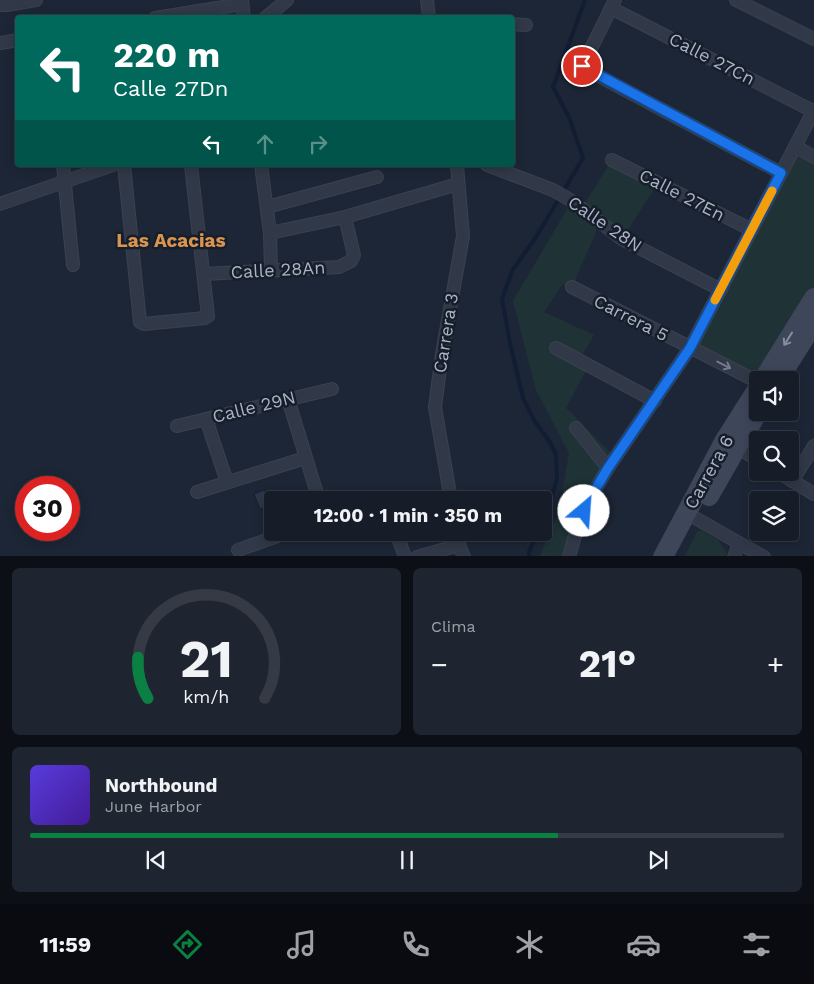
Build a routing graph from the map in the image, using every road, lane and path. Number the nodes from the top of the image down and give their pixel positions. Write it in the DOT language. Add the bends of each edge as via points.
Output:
graph roads {
  1 [pos="36,0"];
  2 [pos="287,0"];
  3 [pos="427,0"];
  4 [pos="736,0"];
  5 [pos="242,2"];
  6 [pos="613,4"];
  7 [pos="0,5"];
  8 [pos="177,15"];
  9 [pos="244,15"];
  10 [pos="269,15"];
  11 [pos="429,15"];
  12 [pos="515,24"];
  13 [pos="526,25"];
  14 [pos="814,39"];
  15 [pos="15,40"];
  16 [pos="0,43"];
  17 [pos="814,110"];
  18 [pos="810,129"];
  19 [pos="795,146"];
  20 [pos="814,157"];
  21 [pos="612,160"];
  22 [pos="63,167"];
  23 [pos="107,167"];
  24 [pos="124,167"];
  25 [pos="191,167"];
  26 [pos="262,167"];
  27 [pos="457,167"];
  28 [pos="492,167"];
  29 [pos="781,173"];
  30 [pos="377,177"];
  31 [pos="64,182"];
  32 [pos="458,184"];
  33 [pos="0,204"];
  34 [pos="267,207"];
  35 [pos="345,217"];
  36 [pos="752,230"];
  37 [pos="270,233"];
  38 [pos="73,265"];
  39 [pos="271,270"];
  40 [pos="204,274"];
  41 [pos="572,288"];
  42 [pos="720,290"];
  43 [pos="814,298"];
  44 [pos="814,323"];
  45 [pos="556,348"];
  46 [pos="690,348"];
  47 [pos="769,371"];
  48 [pos="784,371"];
  49 [pos="749,378"];
  50 [pos="332,389"];
  51 [pos="288,399"];
  52 [pos="655,401"];
  53 [pos="749,407"];
  54 [pos="206,419"];
  55 [pos="750,421"];
  56 [pos="177,426"];
  57 [pos="576,428"];
  58 [pos="731,444"];
  59 [pos="814,446"];
  60 [pos="749,455"];
  61 [pos="305,458"];
  62 [pos="608,468"];
  63 [pos="799,470"];
  64 [pos="792,481"];
  65 [pos="227,482"];
  66 [pos="316,491"];
  67 [pos="450,491"];
  68 [pos="197,492"];
  69 [pos="814,494"];
  70 [pos="697,519"];
  71 [pos="264,541"];
  72 [pos="399,541"];
  73 [pos="739,544"];
  74 [pos="460,545"];
  75 [pos="238,550"];
  76 [pos="405,556"];
  77 [pos="417,556"];
  78 [pos="568,556"];
  79 [pos="663,556"];
  80 [pos="676,556"];
  81 [pos="734,556"];
  82 [pos="764,556"];
  1 -- 7 [label="street"];
  2 -- 10 [label="street"];
  3 -- 11 [label="street"];
  4 -- 14 [label="street"];
  5 -- 8 [label="street"];
  5 -- 9 [label="street"];
  6 -- 17 [label="street, Calle 27Cn"];
  6 -- 29 [label="street" via="582,66"];
  12 -- 13 [label="street"];
  15 -- 16 [label="street"];
  17 -- 18 [label="street, Carrera 5"];
  18 -- 19 [label="street, Carrera 5"];
  19 -- 20 [label="street"];
  19 -- 29 [label="street, Carrera 5"];
  21 -- 36 [label="street, Calle 27En"];
  22 -- 31 [label="street"];
  23 -- 31 [label="street"];
  24 -- 40 [label="street" via="140,322 208,316"];
  25 -- 40 [label="street"];
  26 -- 34 [label="street"];
  27 -- 32 [label="street, Carrera 3"];
  28 -- 42 [label="street, Calle 28N" via="554,190 622,240"];
  29 -- 36 [label="street, Carrera 5"];
  30 -- 34 [label="street"];
  31 -- 33 [label="street"];
  31 -- 38 [label="street"];
  32 -- 35 [label="street"];
  32 -- 67 [label="street, Carrera 3" via="463,236 436,407"];
  34 -- 37 [label="street"];
  35 -- 37 [label="street"];
  35 -- 39 [label="street, Calle 28An" via="354,255 351,262 339,267"];
  36 -- 42 [label="street, Carrera 5"];
  37 -- 39 [label="street"];
  39 -- 40 [label="street, Calle 28An"];
  41 -- 46 [label="street, Carrera 5"];
  42 -- 46 [label="street, Carrera 5"];
  43 -- 47 [label="main road, one-way"];
  44 -- 48 [label="main road"];
  45 -- 52 [label="street"];
  46 -- 49 [label="street, Carrera 5, one-way"];
  46 -- 52 [label="street, Carrera 5"];
  50 -- 51 [label="street, Calle 29N"];
  51 -- 54 [label="street, Calle 29N"];
  51 -- 61 [label="street"];
  52 -- 62 [label="street, Carrera 5"];
  53 -- 58 [label="main road, Carrera 6"];
  54 -- 56 [label="street, Calle 29N"];
  54 -- 65 [label="street"];
  55 -- 58 [label="main road, Carrera 6"];
  57 -- 62 [label="street"];
  58 -- 60 [label="street"];
  58 -- 70 [label="main road, Carrera 6"];
  58 -- 79 [label="main road, Carrera 6"];
  59 -- 63 [label="street"];
  61 -- 65 [label="street"];
  61 -- 66 [label="street"];
  62 -- 78 [label="street, Carrera 5" via="579,522"];
  64 -- 69 [label="street"];
  65 -- 68 [label="street"];
  70 -- 73 [label="street"];
  70 -- 80 [label="main road, Carrera 6"];
  71 -- 75 [label="street"];
  72 -- 76 [label="street"];
  73 -- 81 [label="street"];
  73 -- 82 [label="street"];
  74 -- 77 [label="street"];
}
